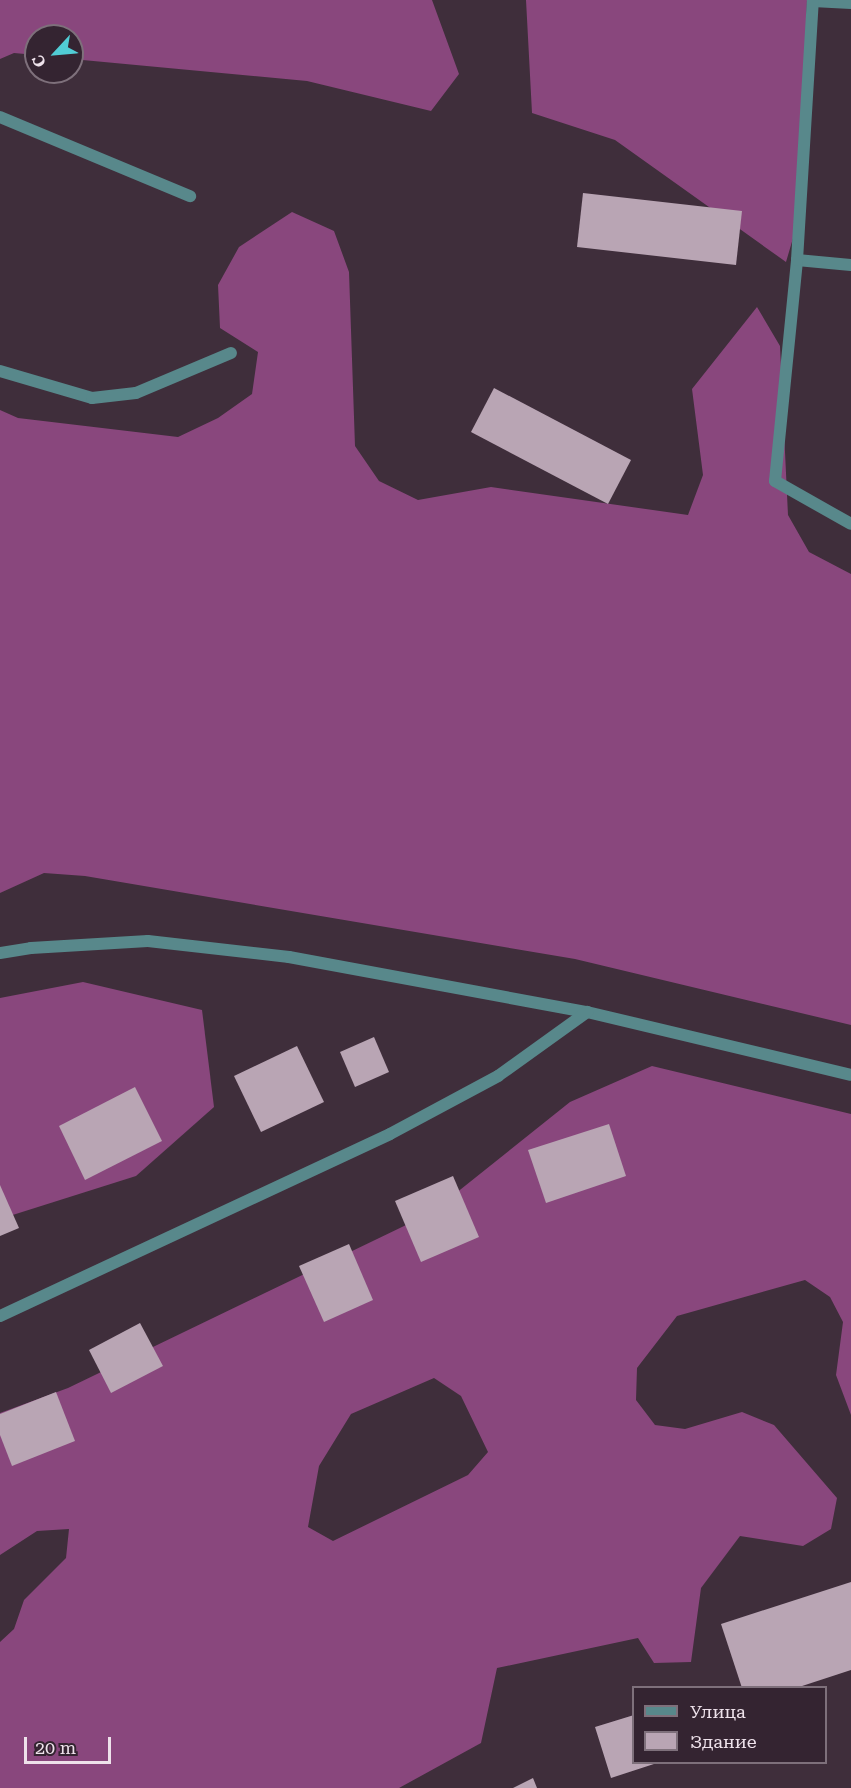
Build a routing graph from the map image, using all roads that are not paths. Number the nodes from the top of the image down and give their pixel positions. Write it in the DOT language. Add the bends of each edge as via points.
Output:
graph roads {
  1 [pos="813,0"];
  2 [pos="851,3"];
  3 [pos="0,117"];
  4 [pos="190,196"];
  5 [pos="797,260"];
  6 [pos="851,265"];
  7 [pos="231,353"];
  8 [pos="0,371"];
  9 [pos="851,525"];
  10 [pos="0,953"];
  11 [pos="587,1012"];
  12 [pos="851,1075"];
  13 [pos="0,1316"];
  1 -- 2 [label="street"];
  1 -- 5 [label="street"];
  3 -- 4 [label="street"];
  5 -- 6 [label="street"];
  5 -- 9 [label="street" via="775,481"];
  7 -- 8 [label="street" via="136,393 92,398"];
  10 -- 11 [label="street" via="148,941 289,957"];
  11 -- 12 [label="street"];
  11 -- 13 [label="street" via="498,1076 390,1134"];
}
